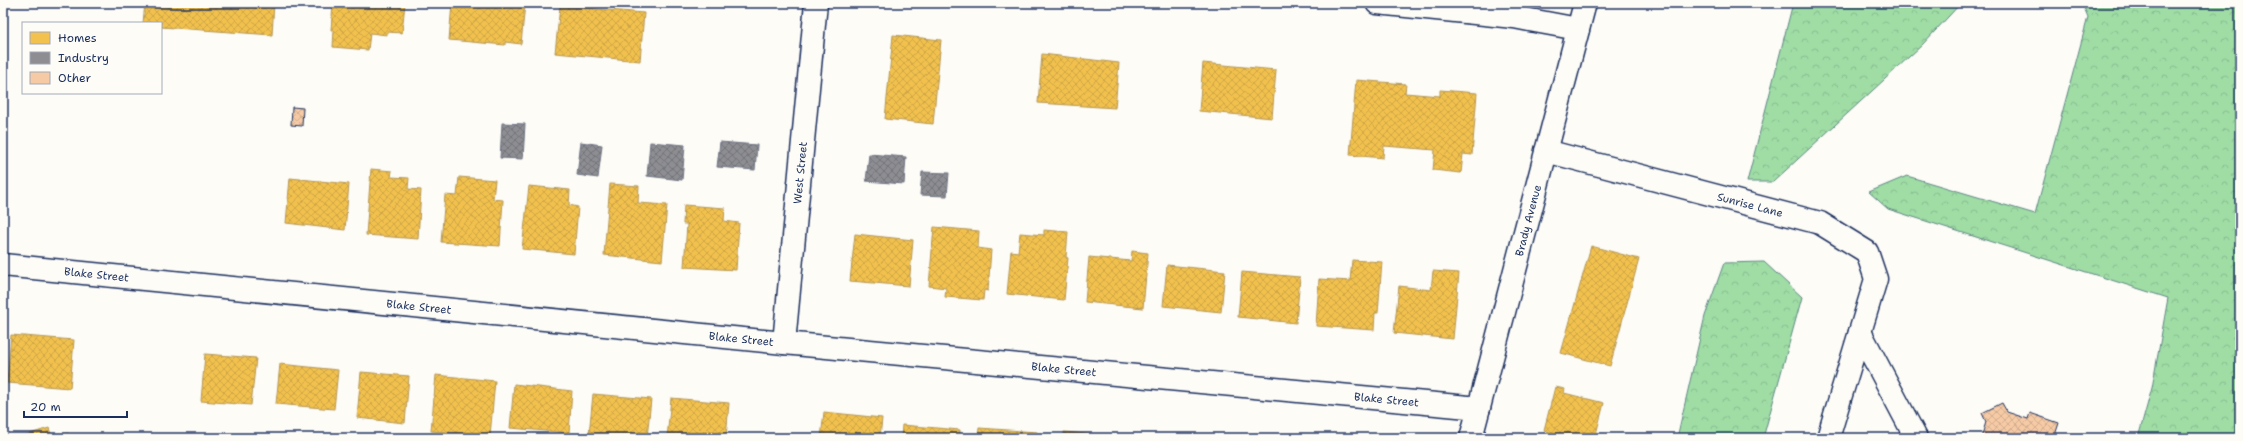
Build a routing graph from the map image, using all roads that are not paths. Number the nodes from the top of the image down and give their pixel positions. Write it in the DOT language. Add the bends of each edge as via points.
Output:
graph roads {
  1 [pos="816,3"];
  2 [pos="1377,3"];
  3 [pos="1585,3"];
  4 [pos="1578,29"];
  5 [pos="1546,151"];
  6 [pos="3,265"];
  7 [pos="1860,332"];
  8 [pos="784,343"];
  9 [pos="1479,408"];
  10 [pos="1471,438"];
  11 [pos="1828,438"];
  12 [pos="1916,438"];
  1 -- 8 [label="street, West Street"];
  2 -- 4 [label="street" via="1514,17"];
  3 -- 4 [label="street, Brady Avenue"];
  4 -- 5 [label="street, Brady Avenue"];
  5 -- 7 [label="street, Sunrise Lane" via="1820,223 1867,252 1876,280"];
  5 -- 9 [label="street, Brady Avenue"];
  6 -- 8 [label="street, Blake Street"];
  7 -- 11 [label="street, Sunrise Lane"];
  7 -- 12 [label="street"];
  8 -- 9 [label="street, Blake Street"];
  9 -- 10 [label="street, Brady Avenue"];
}
